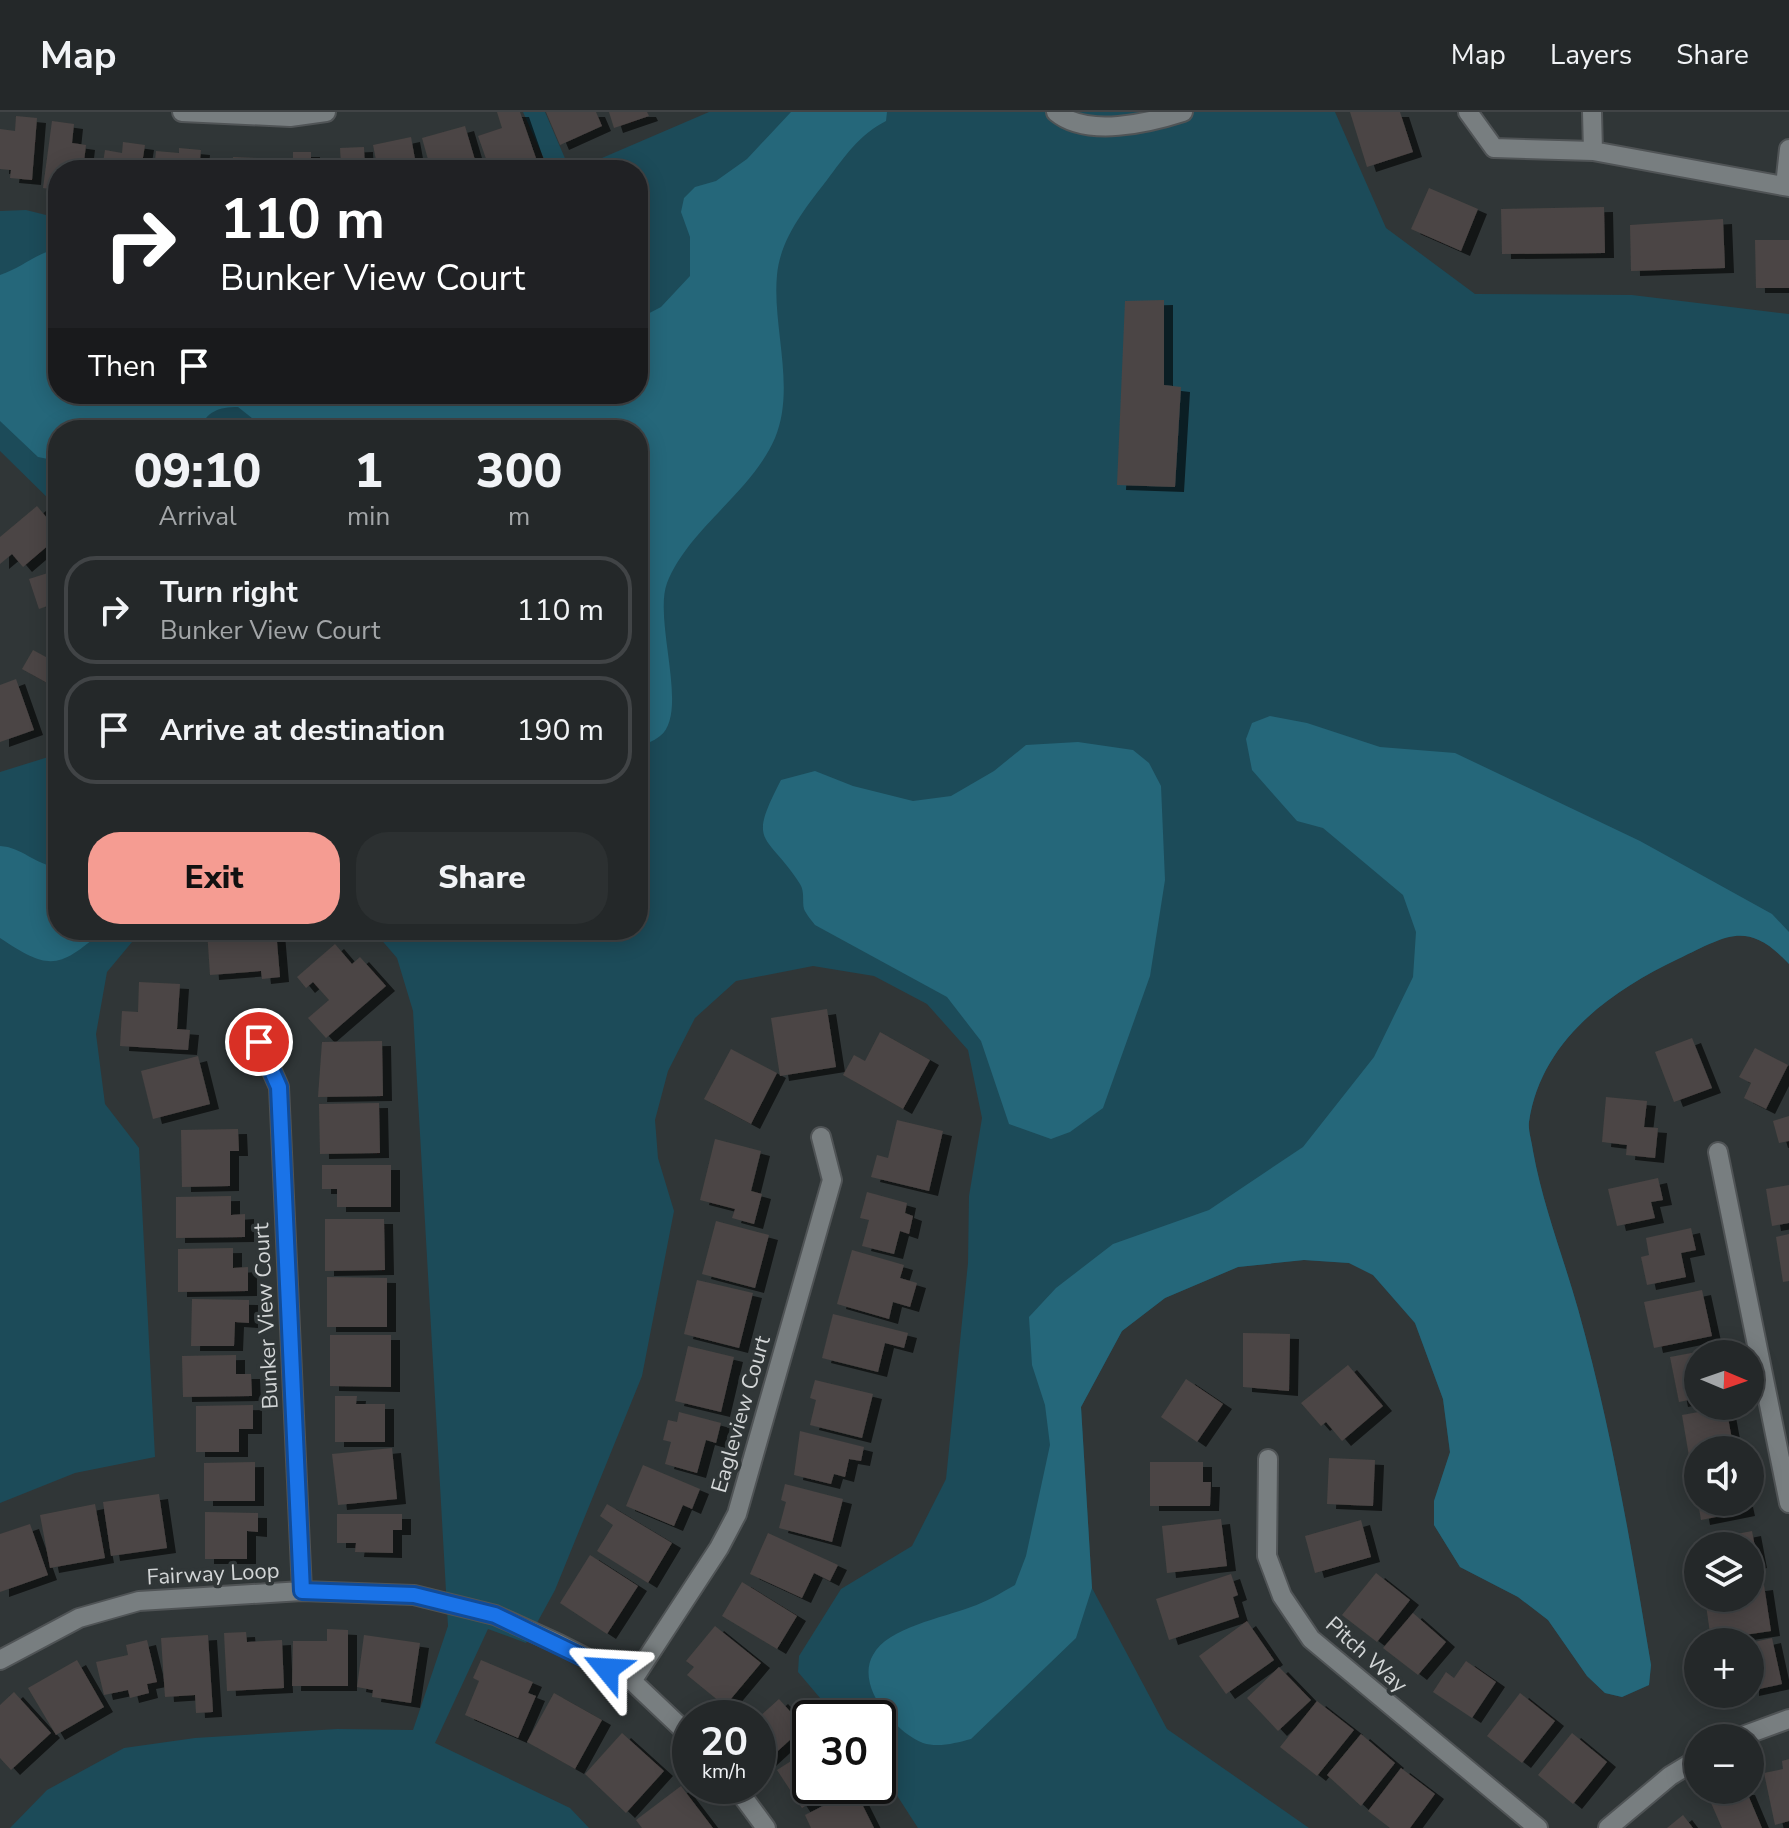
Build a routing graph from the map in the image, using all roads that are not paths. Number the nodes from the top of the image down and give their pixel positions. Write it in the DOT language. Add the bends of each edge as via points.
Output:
graph roads {
  1 [pos="182,112"];
  2 [pos="326,112"];
  3 [pos="1056,112"];
  4 [pos="1183,112"];
  5 [pos="1468,112"];
  6 [pos="1592,112"];
  7 [pos="1789,149"];
  8 [pos="1593,151"];
  9 [pos="1787,186"];
  10 [pos="259,1042"];
  11 [pos="821,1137"];
  12 [pos="1718,1152"];
  13 [pos="1268,1459"];
  14 [pos="1789,1503"];
  15 [pos="302,1591"];
  16 [pos="0,1660"];
  17 [pos="632,1681"];
  18 [pos="672,1719"];
  19 [pos="1789,1719"];
  20 [pos="1764,1728"];
  21 [pos="1684,1768"];
  22 [pos="748,1804"];
  23 [pos="766,1828"];
  24 [pos="1538,1828"];
  25 [pos="1608,1828"];
  1 -- 2 [label="street" via="290,117"];
  3 -- 4 [label="street" via="1108,127 1151,123"];
  5 -- 8 [label="street" via="1494,148"];
  6 -- 8 [label="street"];
  7 -- 9 [label="street"];
  8 -- 9 [label="street"];
  10 -- 15 [label="street, Bunker View Court" via="279,1087"];
  11 -- 17 [label="street, Eagleview Court" via="832,1180 737,1514"];
  12 -- 14 [label="street"];
  13 -- 24 [label="street, Pitch Way" via="1267,1556 1282,1596 1311,1639"];
  15 -- 16 [label="street, Fairway Loop" via="139,1601 79,1618"];
  15 -- 17 [label="street, Fairway Loop" via="414,1595 495,1615"];
  17 -- 18 [label="street, Fairway Loop"];
  19 -- 20 [label="street"];
  21 -- 25 [label="street"];
  22 -- 23 [label="street"];
}
